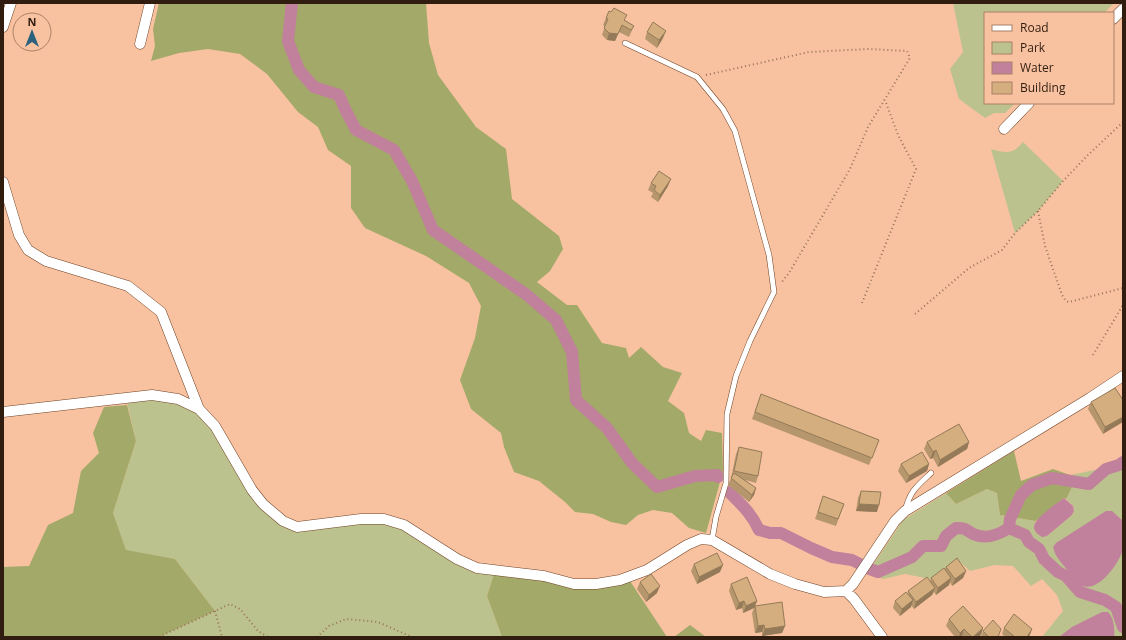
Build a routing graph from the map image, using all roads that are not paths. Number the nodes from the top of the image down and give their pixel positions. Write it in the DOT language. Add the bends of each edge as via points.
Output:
graph roads {
  1 [pos="11,3"];
  2 [pos="150,3"];
  3 [pos="1123,9"];
  4 [pos="1114,18"];
  5 [pos="3,26"];
  6 [pos="625,43"];
  7 [pos="140,44"];
  8 [pos="1028,104"];
  9 [pos="1004,129"];
  10 [pos="3,182"];
  11 [pos="1123,376"];
  12 [pos="199,409"];
  13 [pos="3,412"];
  14 [pos="931,473"];
  15 [pos="905,511"];
  16 [pos="712,540"];
  17 [pos="846,592"];
  18 [pos="882,637"];
  1 -- 5 [label="street"];
  2 -- 7 [label="street"];
  3 -- 4 [label="street"];
  6 -- 16 [label="lane" via="697,77 723,109 735,131 769,254 774,292 736,376 727,414 726,483"];
  8 -- 9 [label="street"];
  10 -- 12 [label="street" via="19,235 28,250 46,261 128,286 161,312"];
  11 -- 15 [label="street"];
  12 -- 13 [label="street" via="178,399 152,396"];
  12 -- 16 [label="street" via="215,426 252,490 263,504 283,521 297,527 360,519 384,519 404,525 457,559 477,568 544,576 574,584 620,580 647,570 687,545 701,539"];
  14 -- 15 [label="lane" via="913,489"];
  15 -- 17 [label="street" via="895,520"];
  16 -- 17 [label="street" via="770,574 824,592"];
  17 -- 18 [label="street"];
}
